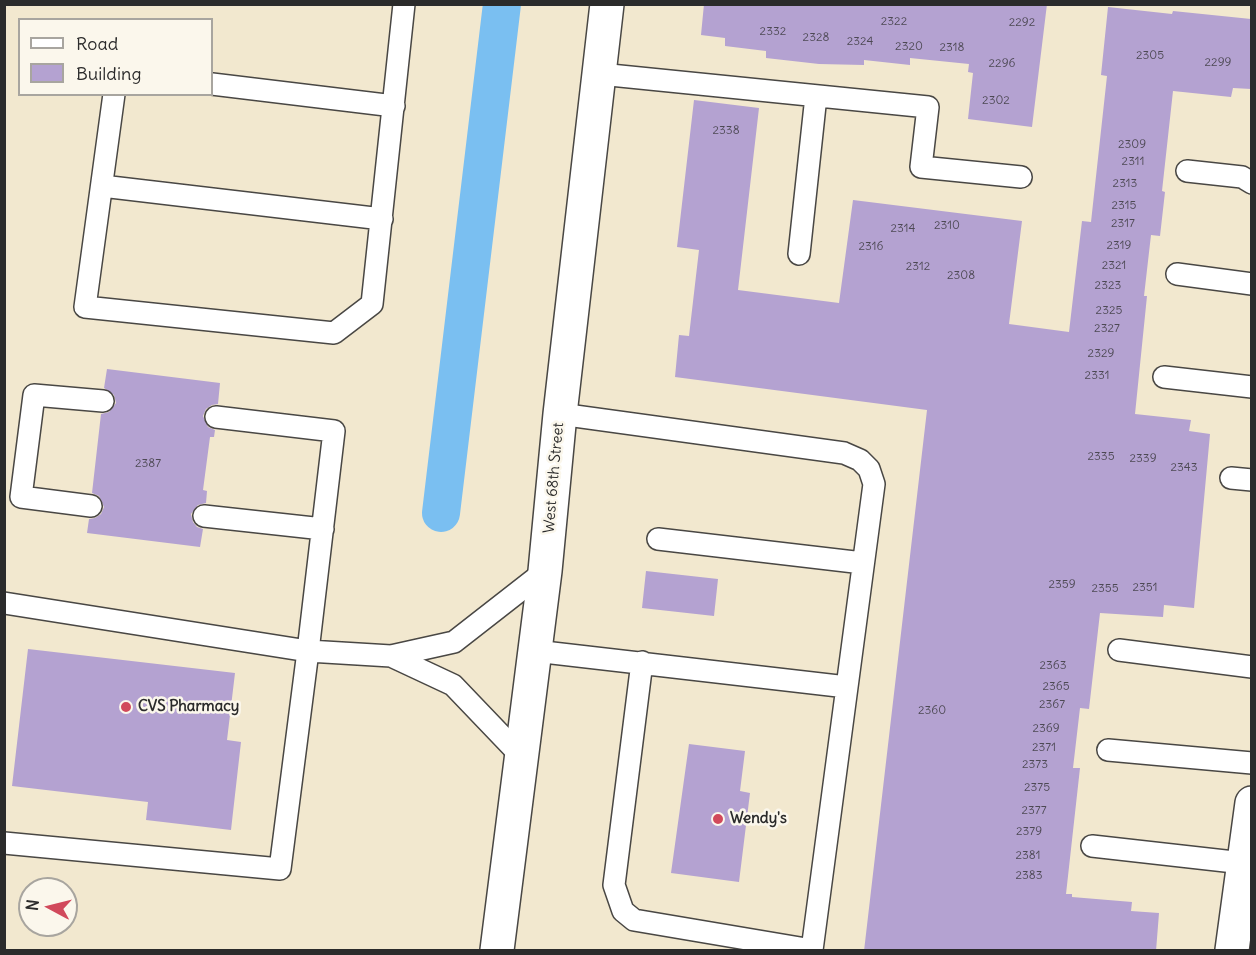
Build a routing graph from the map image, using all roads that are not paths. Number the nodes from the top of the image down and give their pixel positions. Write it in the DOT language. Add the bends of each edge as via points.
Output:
graph roads {
  1 [pos="404,4"];
  2 [pos="607,4"];
  3 [pos="600,74"];
  4 [pos="213,84"];
  5 [pos="114,96"];
  6 [pos="816,96"];
  7 [pos="394,106"];
  8 [pos="1186,171"];
  9 [pos="1021,177"];
  10 [pos="1251,183"];
  11 [pos="102,186"];
  12 [pos="382,219"];
  13 [pos="799,254"];
  14 [pos="1177,274"];
  15 [pos="1251,284"];
  16 [pos="1164,377"];
  17 [pos="1251,387"];
  18 [pos="103,401"];
  19 [pos="560,414"];
  20 [pos="216,417"];
  21 [pos="91,506"];
  22 [pos="204,516"];
  23 [pos="323,529"];
  24 [pos="658,539"];
  25 [pos="863,563"];
  26 [pos="544,571"];
  27 [pos="4,603"];
  28 [pos="1119,650"];
  29 [pos="308,651"];
  30 [pos="535,651"];
  31 [pos="391,656"];
  32 [pos="642,662"];
  33 [pos="1251,667"];
  34 [pos="847,687"];
  35 [pos="1108,750"];
  36 [pos="520,755"];
  37 [pos="1251,763"];
  38 [pos="1251,803"];
  39 [pos="4,843"];
  40 [pos="1092,846"];
  41 [pos="1248,864"];
  42 [pos="812,950"];
  43 [pos="497,951"];
  44 [pos="1233,951"];
  1 -- 7 [label="lane"];
  2 -- 3 [label="main road, West 68th Street"];
  3 -- 6 [label="lane"];
  3 -- 19 [label="main road, West 68th Street"];
  4 -- 7 [label="lane"];
  5 -- 11 [label="lane"];
  6 -- 9 [label="lane" via="928,108 921,167"];
  6 -- 13 [label="lane"];
  7 -- 12 [label="lane"];
  8 -- 10 [label="lane" via="1242,177"];
  11 -- 12 [label="lane"];
  11 -- 12 [label="lane" via="85,307 334,333 372,304"];
  14 -- 15 [label="lane"];
  16 -- 17 [label="lane"];
  18 -- 21 [label="lane" via="34,394 21,497"];
  19 -- 25 [label="lane" via="836,452 860,460 869,469 874,484"];
  19 -- 26 [label="main road, West 68th Street"];
  20 -- 23 [label="lane" via="334,431"];
  22 -- 23 [label="lane"];
  23 -- 29 [label="lane"];
  24 -- 25 [label="lane"];
  25 -- 34 [label="lane"];
  26 -- 30 [label="main road, West 68th Street"];
  26 -- 31 [label="lane" via="454,642"];
  27 -- 29 [label="lane"];
  28 -- 33 [label="lane"];
  29 -- 31 [label="lane"];
  29 -- 39 [label="lane" via="280,868"];
  30 -- 32 [label="lane"];
  30 -- 36 [label="main road, West 68th Street"];
  31 -- 36 [label="lane" via="453,685"];
  32 -- 34 [label="lane"];
  32 -- 42 [label="lane" via="614,885 623,911 634,920"];
  34 -- 42 [label="lane"];
  35 -- 37 [label="lane"];
  36 -- 43 [label="main road, West 68th Street"];
  38 -- 41 [label="main road"];
  40 -- 41 [label="lane"];
  41 -- 44 [label="main road"];
}
